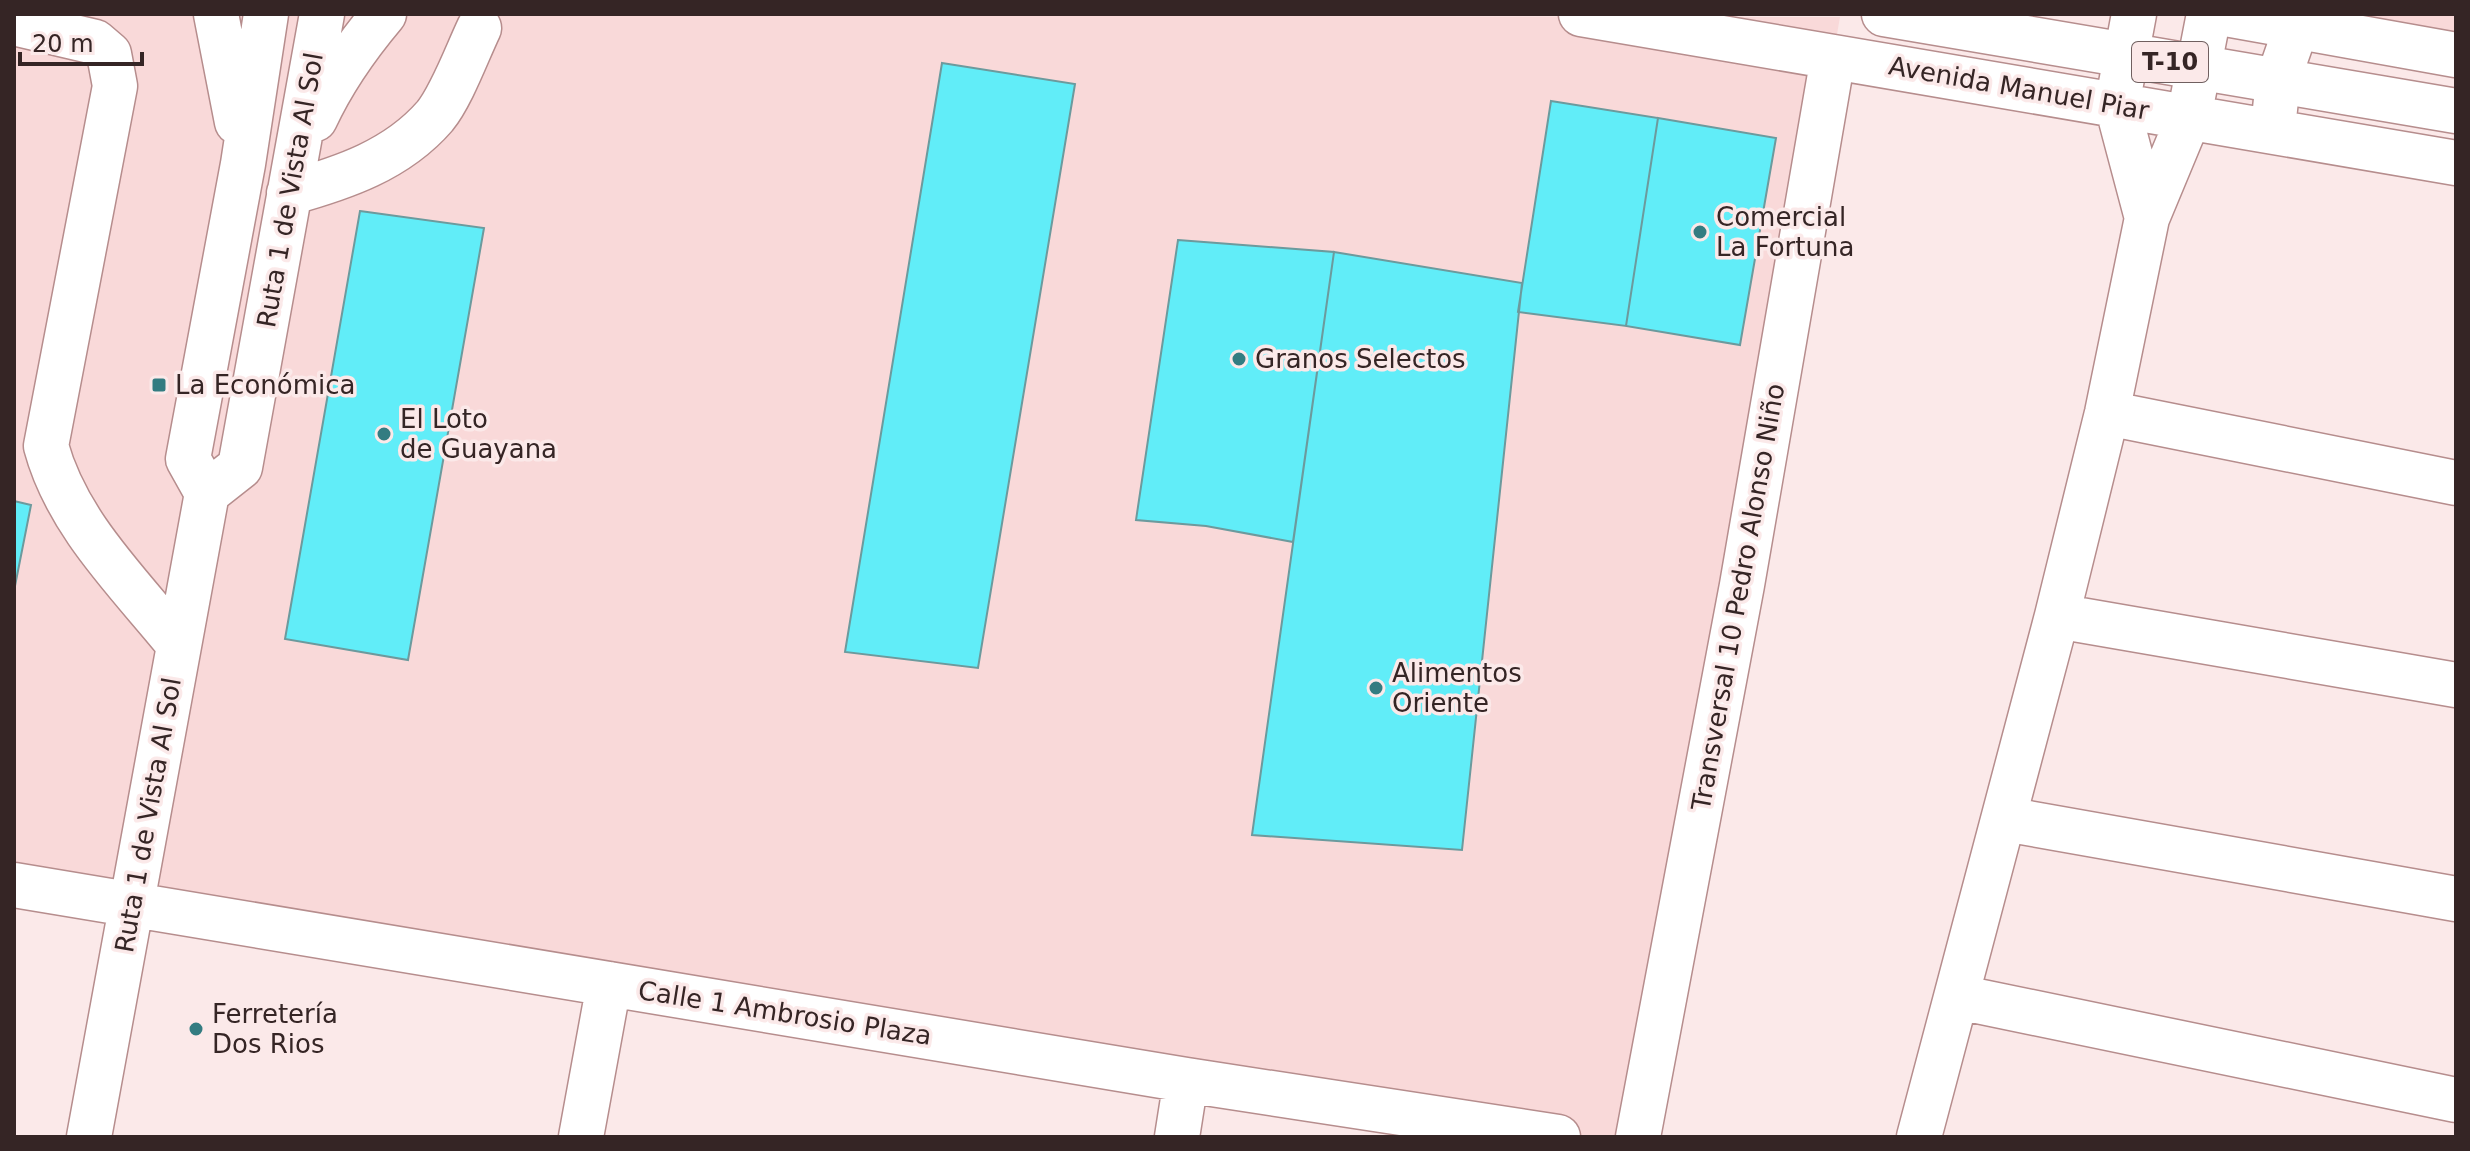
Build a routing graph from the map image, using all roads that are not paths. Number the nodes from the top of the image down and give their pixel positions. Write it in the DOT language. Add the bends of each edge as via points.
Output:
graph roads {
  1 [pos="216,14"];
  2 [pos="266,14"];
  3 [pos="322,14"];
  4 [pos="384,14"];
  5 [pos="1581,14"];
  6 [pos="1884,14"];
  7 [pos="2209,14"];
  8 [pos="2226,14"];
  9 [pos="2298,21"];
  10 [pos="14,23"];
  11 [pos="95,28"];
  12 [pos="479,28"];
  13 [pos="2130,35"];
  14 [pos="2456,55"];
  15 [pos="1833,57"];
  16 [pos="2199,67"];
  17 [pos="2278,80"];
  18 [pos="2117,105"];
  19 [pos="2456,111"];
  20 [pos="2189,117"];
  21 [pos="2273,132"];
  22 [pos="2456,163"];
  23 [pos="243,164"];
  24 [pos="292,179"];
  25 [pos="2147,218"];
  26 [pos="2107,413"];
  27 [pos="2456,483"];
  28 [pos="207,493"];
  29 [pos="2057,616"];
  30 [pos="179,645"];
  31 [pos="2456,685"];
  32 [pos="2005,819"];
  33 [pos="14,885"];
  34 [pos="2456,899"];
  35 [pos="131,905"];
  36 [pos="609,984"];
  37 [pos="1958,997"];
  38 [pos="1186,1080"];
  39 [pos="2456,1100"];
  40 [pos="89,1137"];
  41 [pos="581,1137"];
  42 [pos="1177,1137"];
  43 [pos="1558,1137"];
  44 [pos="1638,1137"];
  45 [pos="1919,1137"];
  1 -- 23 [label="main road"];
  2 -- 23 [label="main road, Ruta 1 de Vista Al Sol"];
  3 -- 24 [label="main road, Ruta 1 de Vista Al Sol"];
  4 -- 24 [label="main road" via="327,94"];
  5 -- 15 [label="main road, Avenida Manuel Piar / T-10"];
  6 -- 13 [label="main road, Avenida Manuel Piar / T-10"];
  7 -- 16 [label="main road"];
  8 -- 9 [label="main road, T-10"];
  9 -- 14 [label="main road, T-10"];
  9 -- 17 [label="main road"];
  10 -- 11 [label="main road"];
  11 -- 30 [label="main road" via="109,54 115,86 46,446 54,477 73,514"];
  12 -- 24 [label="main road" via="436,115 391,155 338,179"];
  13 -- 16 [label="main road, Avenida Manuel Piar / T-10"];
  13 -- 18 [label="main road"];
  15 -- 18 [label="main road, Avenida Manuel Piar / T-10"];
  15 -- 44 [label="main road, Transversal 10 Pedro Alonso Niño" via="1742,585"];
  16 -- 17 [label="main road, Avenida Manuel Piar / T-10"];
  16 -- 20 [label="main road"];
  17 -- 19 [label="main road, Avenida Manuel Piar / T-10"];
  17 -- 21 [label="main road"];
  18 -- 20 [label="main road, Avenida Manuel Piar / T-10"];
  18 -- 25 [label="main road"];
  20 -- 21 [label="main road, Avenida Manuel Piar / T-10"];
  20 -- 25 [label="main road"];
  21 -- 22 [label="main road, Avenida Manuel Piar / T-10"];
  23 -- 28 [label="main road, Ruta 1 de Vista Al Sol" via="188,459"];
  24 -- 28 [label="main road, Ruta 1 de Vista Al Sol" via="240,467"];
  25 -- 26 [label="main road"];
  26 -- 27 [label="main road"];
  26 -- 29 [label="main road"];
  28 -- 30 [label="main road, Ruta 1 de Vista Al Sol"];
  29 -- 31 [label="main road"];
  29 -- 32 [label="main road"];
  30 -- 35 [label="main road, Ruta 1 de Vista Al Sol"];
  32 -- 34 [label="main road"];
  32 -- 37 [label="main road"];
  33 -- 35 [label="main road, Calle 1 Ambrosio Plaza"];
  35 -- 36 [label="main road, Calle 1 Ambrosio Plaza"];
  35 -- 40 [label="main road, Ruta 1 de Vista Al Sol"];
  36 -- 38 [label="main road, Calle 1 Ambrosio Plaza"];
  36 -- 41 [label="main road"];
  37 -- 39 [label="main road"];
  37 -- 45 [label="main road"];
  38 -- 42 [label="main road"];
  38 -- 43 [label="main road, Calle 1 Ambrosio Plaza"];
}
